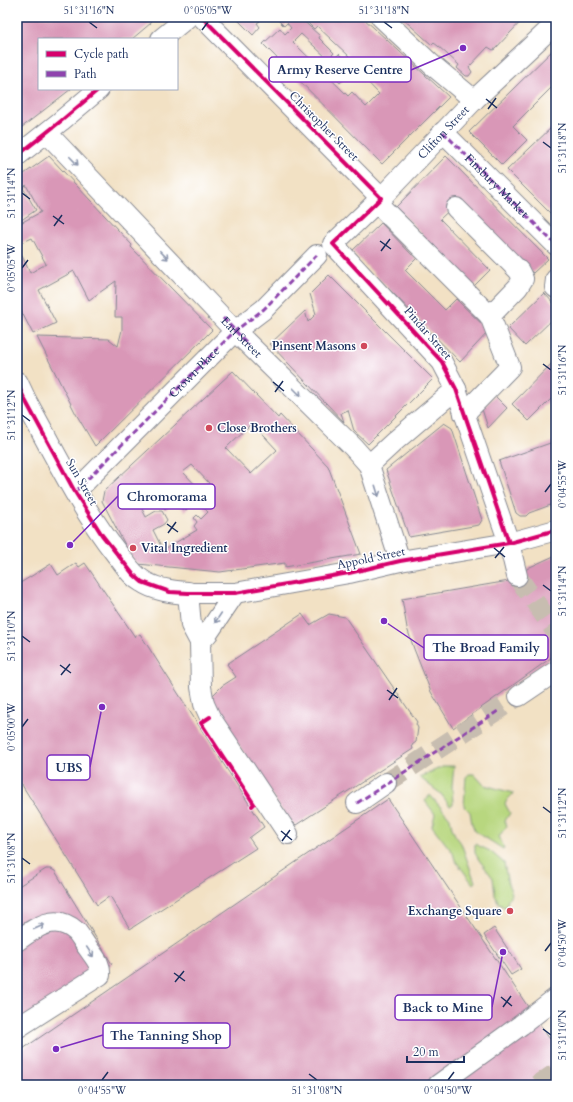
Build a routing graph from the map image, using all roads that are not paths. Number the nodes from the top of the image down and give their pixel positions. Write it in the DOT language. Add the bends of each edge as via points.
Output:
graph roads {
  1 [pos="188,17"];
  2 [pos="202,17"];
  3 [pos="381,17"];
  4 [pos="552,26"];
  5 [pos="162,38"];
  6 [pos="98,90"];
  7 [pos="474,100"];
  8 [pos="443,132"];
  9 [pos="47,133"];
  10 [pos="17,156"];
  11 [pos="378,200"];
  12 [pos="456,208"];
  13 [pos="554,240"];
  14 [pos="333,244"];
  15 [pos="317,255"];
  16 [pos="556,279"];
  17 [pos="556,288"];
  18 [pos="490,316"];
  19 [pos="229,324"];
  20 [pos="456,389"];
  21 [pos="20,396"];
  22 [pos="464,414"];
  23 [pos="369,465"];
  24 [pos="75,492"];
  25 [pos="556,530"];
  26 [pos="509,544"];
  27 [pos="400,561"];
  28 [pos="517,576"];
  29 [pos="188,593"];
  30 [pos="235,593"];
  31 [pos="200,642"];
  32 [pos="556,671"];
  33 [pos="519,696"];
  34 [pos="386,784"];
  35 [pos="357,803"];
  36 [pos="288,834"];
  37 [pos="17,941"];
  38 [pos="556,998"];
  39 [pos="18,1025"];
  40 [pos="438,1085"];
  1 -- 5 [label="street"];
  2 -- 11 [label="street, Christopher Street"];
  3 -- 7 [label="street"];
  4 -- 7 [label="street, Clifton Street"];
  6 -- 9 [label="street"];
  7 -- 8 [label="street, Clifton Street"];
  8 -- 11 [label="street, Clifton Street"];
  8 -- 13 [label="street, Finsbury Market"];
  9 -- 10 [label="street"];
  9 -- 19 [label="street, Earl Street, one-way"];
  11 -- 14 [label="street, Clifton Street"];
  11 -- 18 [label="street, Christopher Street"];
  12 -- 18 [label="street" via="519,271 523,279"];
  14 -- 20 [label="street, Pindar Street" via="442,362"];
  15 -- 19 [label="street, Crown Place" via="264,309"];
  16 -- 17 [label="street"];
  18 -- 22 [label="street" via="510,367"];
  19 -- 23 [label="street, Earl Street, one-way"];
  19 -- 24 [label="street, Crown Place"];
  20 -- 22 [label="street, Pindar Street"];
  20 -- 23 [label="street"];
  21 -- 24 [label="main road, Sun Street"];
  22 -- 26 [label="street, Pindar Street"];
  23 -- 27 [label="street, Earl Street, one-way"];
  24 -- 29 [label="main road, Sun Street" via="102,535 133,574 142,582 156,588"];
  25 -- 26 [label="street, Appold Street"];
  26 -- 27 [label="street, Appold Street"];
  26 -- 28 [label="street, Pindar Street"];
  27 -- 30 [label="street, Appold Street" via="349,573"];
  29 -- 30 [label="street, Appold Street"];
  29 -- 31 [label="street" via="191,625"];
  30 -- 31 [label="street, one-way"];
  31 -- 36 [label="street" via="204,704 210,717"];
  32 -- 33 [label="street"];
  34 -- 35 [label="street"];
  37 -- 39 [label="street, one-way" via="32,930 50,922 64,923 78,933 100,967 100,975"];
  38 -- 40 [label="street"];
}
